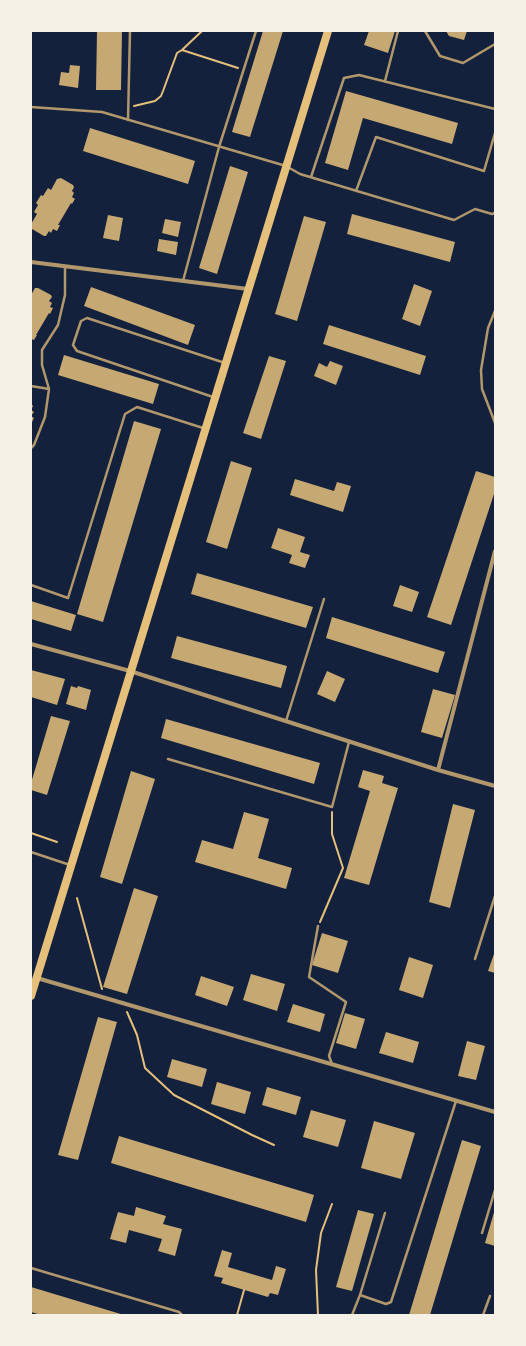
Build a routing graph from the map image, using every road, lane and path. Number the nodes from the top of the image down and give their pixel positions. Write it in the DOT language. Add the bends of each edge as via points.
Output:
graph roads {
  1 [pos="130,31"];
  2 [pos="202,31"];
  3 [pos="256,31"];
  4 [pos="328,31"];
  5 [pos="398,31"];
  6 [pos="425,31"];
  7 [pos="495,44"];
  8 [pos="182,50"];
  9 [pos="244,69"];
  10 [pos="384,81"];
  11 [pos="31,107"];
  12 [pos="128,107"];
  13 [pos="495,109"];
  14 [pos="128,120"];
  15 [pos="495,133"];
  16 [pos="219,147"];
  17 [pos="286,166"];
  18 [pos="311,177"];
  19 [pos="356,191"];
  20 [pos="495,213"];
  21 [pos="31,262"];
  22 [pos="66,266"];
  23 [pos="183,281"];
  24 [pos="248,289"];
  25 [pos="495,311"];
  26 [pos="225,364"];
  27 [pos="31,386"];
  28 [pos="49,389"];
  29 [pos="215,398"];
  30 [pos="494,424"];
  31 [pos="205,429"];
  32 [pos="31,448"];
  33 [pos="495,551"];
  34 [pos="31,585"];
  35 [pos="324,599"];
  36 [pos="31,644"];
  37 [pos="130,672"];
  38 [pos="286,721"];
  39 [pos="350,741"];
  40 [pos="168,759"];
  41 [pos="438,770"];
  42 [pos="495,786"];
  43 [pos="332,807"];
  44 [pos="31,833"];
  45 [pos="57,842"];
  46 [pos="31,852"];
  47 [pos="70,865"];
  48 [pos="495,896"];
  49 [pos="77,898"];
  50 [pos="318,926"];
  51 [pos="475,959"];
  52 [pos="37,978"];
  53 [pos="31,996"];
  54 [pos="113,1000"];
  55 [pos="123,1003"];
  56 [pos="332,1064"];
  57 [pos="456,1101"];
  58 [pos="495,1112"];
  59 [pos="274,1146"];
  60 [pos="495,1190"];
  61 [pos="332,1204"];
  62 [pos="385,1213"];
  63 [pos="482,1233"];
  64 [pos="31,1268"];
  65 [pos="244,1290"];
  66 [pos="360,1295"];
  67 [pos="490,1296"];
  68 [pos="182,1315"];
  69 [pos="237,1315"];
  70 [pos="318,1315"];
  71 [pos="352,1315"];
  72 [pos="483,1315"];
  1 -- 12 [label="lane"];
  2 -- 8 [label="path"];
  3 -- 9 [label="lane"];
  4 -- 17 [label="main road"];
  5 -- 10 [label="lane"];
  6 -- 7 [label="lane" via="440,56 463,63"];
  8 -- 9 [label="path"];
  8 -- 12 [label="path" via="176,53 160,96 150,103"];
  9 -- 16 [label="lane"];
  10 -- 13 [label="lane"];
  10 -- 18 [label="lane" via="359,75 344,78"];
  11 -- 14 [label="lane" via="102,112"];
  12 -- 14 [label="lane"];
  14 -- 16 [label="lane"];
  15 -- 19 [label="lane" via="484,171 376,137"];
  16 -- 17 [label="lane"];
  16 -- 23 [label="lane"];
  17 -- 18 [label="lane"];
  17 -- 24 [label="main road"];
  18 -- 19 [label="lane"];
  19 -- 20 [label="lane" via="454,220 474,209"];
  21 -- 22 [label="street"];
  22 -- 23 [label="street"];
  22 -- 28 [label="lane" via="66,295 58,325 42,350 42,365"];
  23 -- 24 [label="street"];
  24 -- 26 [label="main road"];
  25 -- 30 [label="lane" via="488,328 481,370 482,389"];
  26 -- 29 [label="main road"];
  26 -- 29 [label="lane" via="87,318 81,321 73,345 77,352"];
  27 -- 28 [label="lane"];
  28 -- 32 [label="lane" via="45,417"];
  29 -- 31 [label="main road"];
  31 -- 34 [label="lane" via="137,407 125,414 68,598"];
  31 -- 37 [label="main road"];
  33 -- 41 [label="street"];
  35 -- 38 [label="lane"];
  36 -- 37 [label="street"];
  37 -- 38 [label="street"];
  37 -- 47 [label="main road"];
  38 -- 39 [label="street"];
  39 -- 41 [label="street"];
  39 -- 43 [label="lane"];
  40 -- 43 [label="lane"];
  41 -- 42 [label="street"];
  43 -- 50 [label="path" via="332,834 343,868"];
  44 -- 45 [label="path"];
  46 -- 47 [label="lane"];
  47 -- 52 [label="main road"];
  48 -- 51 [label="lane"];
  49 -- 54 [label="path" via="101,988"];
  50 -- 56 [label="lane" via="309,977 346,1002 329,1056"];
  52 -- 53 [label="main road"];
  52 -- 54 [label="street"];
  54 -- 55 [label="street"];
  55 -- 56 [label="street"];
  55 -- 59 [label="path" via="137,1035 145,1068 174,1095"];
  56 -- 57 [label="street"];
  57 -- 58 [label="street"];
  57 -- 66 [label="lane" via="391,1302 386,1304"];
  60 -- 63 [label="lane"];
  61 -- 70 [label="path" via="321,1233 316,1270"];
  62 -- 66 [label="lane"];
  64 -- 68 [label="lane"];
  65 -- 69 [label="path"];
  66 -- 71 [label="lane"];
  67 -- 72 [label="lane"];
}
